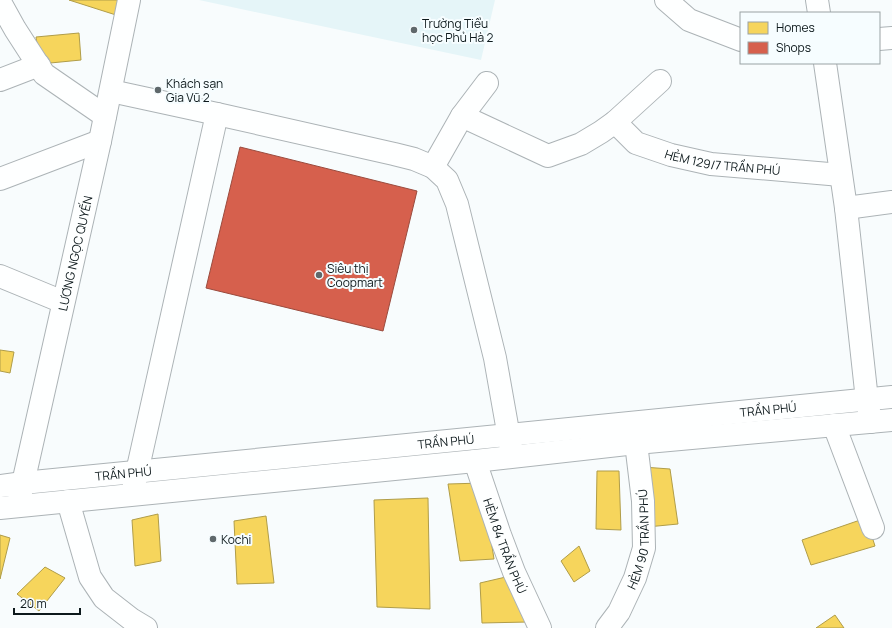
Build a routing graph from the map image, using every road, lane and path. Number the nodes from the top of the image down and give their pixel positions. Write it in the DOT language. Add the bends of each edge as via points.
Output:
graph roads {
  1 [pos="129,0"];
  2 [pos="666,0"];
  3 [pos="817,0"];
  4 [pos="0,2"];
  5 [pos="818,12"];
  6 [pos="892,38"];
  7 [pos="880,39"];
  8 [pos="740,40"];
  9 [pos="825,64"];
  10 [pos="39,65"];
  11 [pos="0,80"];
  12 [pos="660,80"];
  13 [pos="487,83"];
  14 [pos="110,91"];
  15 [pos="217,114"];
  16 [pos="105,116"];
  17 [pos="462,116"];
  18 [pos="615,122"];
  19 [pos="100,141"];
  20 [pos="433,167"];
  21 [pos="842,175"];
  22 [pos="0,179"];
  23 [pos="892,202"];
  24 [pos="846,208"];
  25 [pos="0,276"];
  26 [pos="64,302"];
  27 [pos="892,397"];
  28 [pos="867,400"];
  29 [pos="892,420"];
  30 [pos="871,422"];
  31 [pos="834,425"];
  32 [pos="509,435"];
  33 [pos="636,443"];
  34 [pos="513,457"];
  35 [pos="475,461"];
  36 [pos="137,472"];
  37 [pos="23,483"];
  38 [pos="0,486"];
  39 [pos="131,495"];
  40 [pos="68,501"];
  41 [pos="9,507"];
  42 [pos="873,528"];
  43 [pos="146,628"];
  44 [pos="540,628"];
  45 [pos="607,628"];
  1 -- 14 [label="street, LƯƠNG NGỌC QUYẾN"];
  2 -- 8 [label="street" via="689,20"];
  3 -- 5 [label="street"];
  4 -- 10 [label="street"];
  6 -- 7 [label="street"];
  9 -- 21 [label="street"];
  10 -- 11 [label="street"];
  10 -- 16 [label="street" via="44,74"];
  12 -- 18 [label="street"];
  13 -- 17 [label="street"];
  14 -- 15 [label="street"];
  14 -- 16 [label="street, LƯƠNG NGỌC QUYẾN"];
  15 -- 20 [label="street" via="400,155"];
  15 -- 36 [label="street"];
  16 -- 19 [label="street, LƯƠNG NGỌC QUYẾN"];
  17 -- 18 [label="street" via="548,156 582,144"];
  17 -- 20 [label="street"];
  18 -- 21 [label="street, HẺM 129/7 TRẦN PHÚ" via="636,143 671,155 711,164"];
  19 -- 22 [label="street"];
  19 -- 26 [label="street, LƯƠNG NGỌC QUYẾN"];
  20 -- 32 [label="street" via="447,180 457,204 495,358"];
  21 -- 24 [label="street"];
  23 -- 24 [label="street"];
  24 -- 28 [label="street"];
  25 -- 26 [label="street"];
  26 -- 37 [label="street, LƯƠNG NGỌC QUYẾN"];
  27 -- 28 [label="street, TRẦN PHÚ"];
  28 -- 30 [label="street"];
  28 -- 32 [label="street, TRẦN PHÚ"];
  29 -- 30 [label="street, TRẦN PHÚ"];
  30 -- 31 [label="street, TRẦN PHÚ"];
  31 -- 33 [label="street, TRẦN PHÚ"];
  31 -- 42 [label="street"];
  32 -- 34 [label="street"];
  32 -- 36 [label="street, TRẦN PHÚ"];
  33 -- 34 [label="street, TRẦN PHÚ"];
  33 -- 45 [label="street, HẺM 90 TRẦN PHÚ" via="643,501 644,548 635,578 619,612"];
  34 -- 35 [label="street, TRẦN PHÚ"];
  35 -- 39 [label="street, TRẦN PHÚ"];
  35 -- 44 [label="street, HẺM 84 TRẦN PHÚ" via="514,572"];
  36 -- 37 [label="street, TRẦN PHÚ"];
  36 -- 39 [label="street"];
  37 -- 38 [label="street, TRẦN PHÚ"];
  37 -- 41 [label="street, LƯƠNG NGỌC QUYẾN"];
  39 -- 40 [label="street, TRẦN PHÚ"];
  40 -- 41 [label="street, TRẦN PHÚ"];
  40 -- 43 [label="street" via="90,577 104,598"];
}
